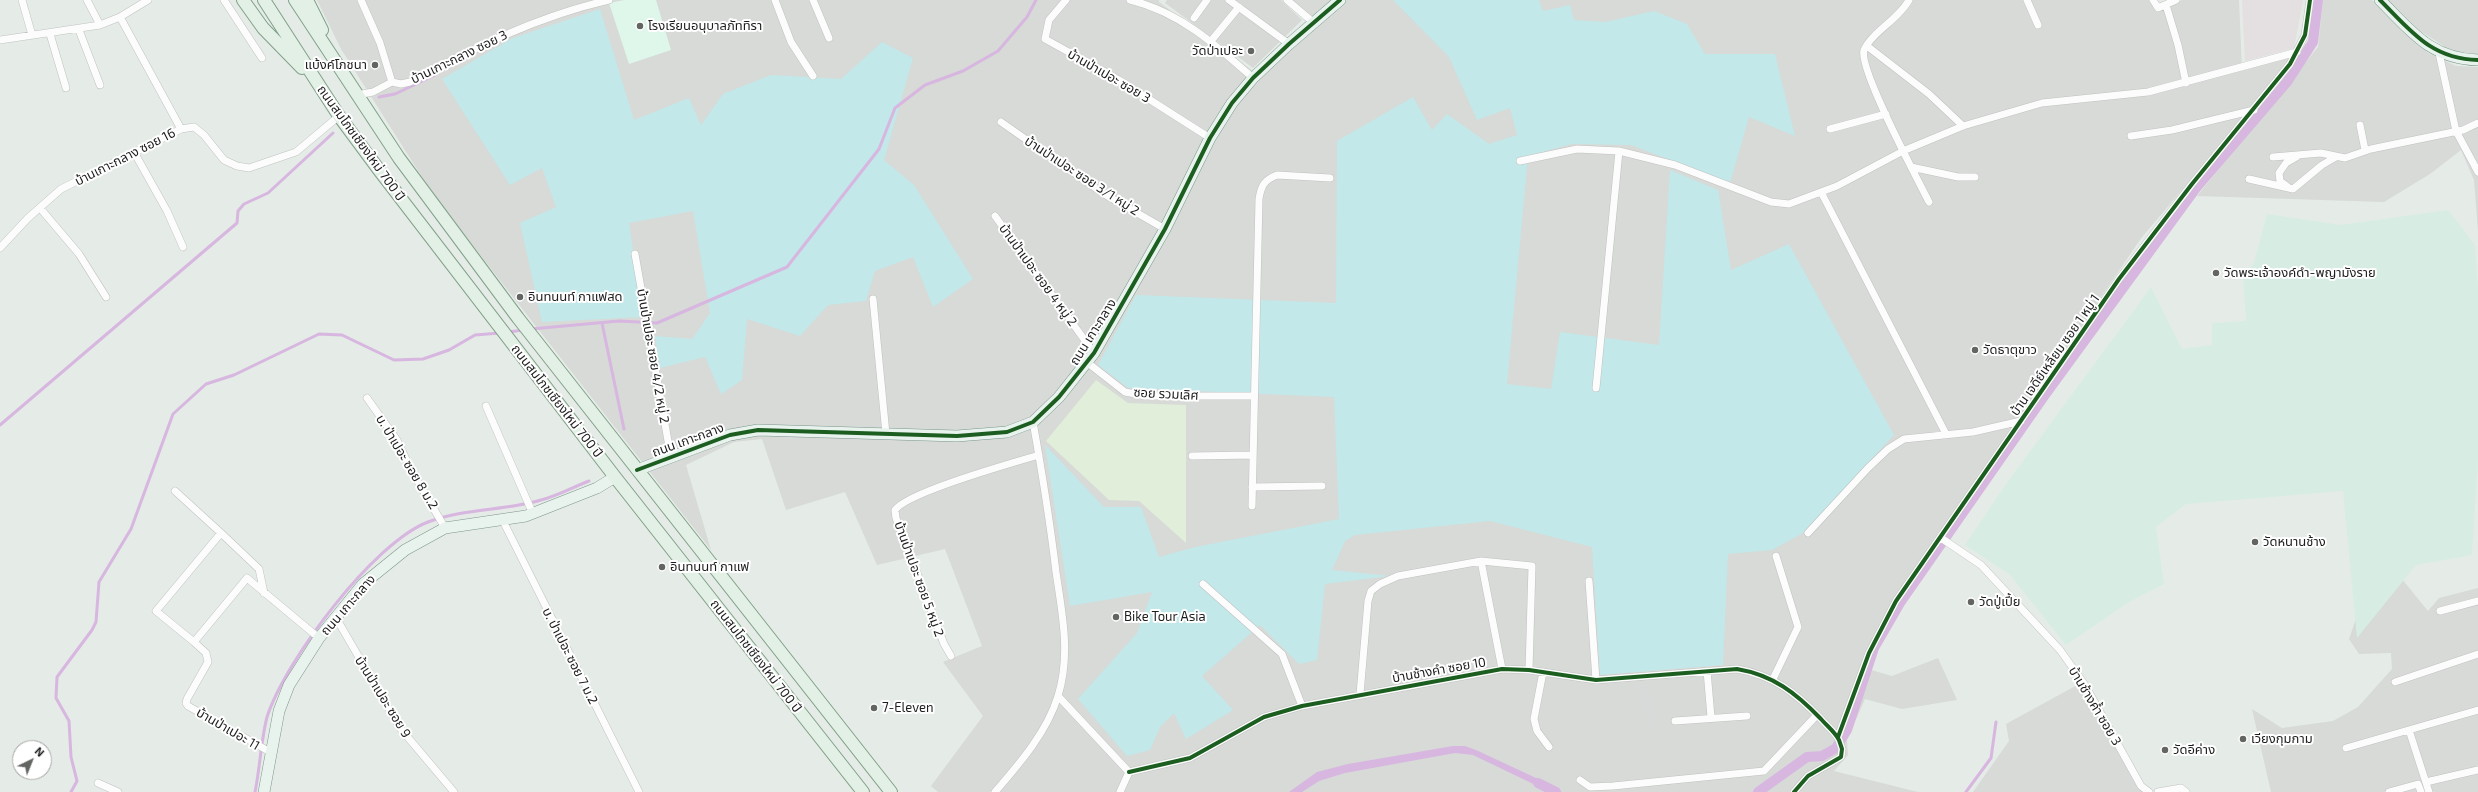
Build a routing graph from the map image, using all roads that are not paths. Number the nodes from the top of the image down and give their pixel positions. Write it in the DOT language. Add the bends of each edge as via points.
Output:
graph roads {
  1 [pos="22,0"];
  2 [pos="87,0"];
  3 [pos="148,0"];
  4 [pos="224,0"];
  5 [pos="243,0"];
  6 [pos="264,0"];
  7 [pos="294,0"];
  8 [pos="307,0"];
  9 [pos="361,0"];
  10 [pos="609,0"];
  11 [pos="775,0"];
  12 [pos="813,0"];
  13 [pos="1066,0"];
  14 [pos="1130,0"];
  15 [pos="1207,0"];
  16 [pos="1228,0"];
  17 [pos="1287,0"];
  18 [pos="1340,0"];
  19 [pos="1909,0"];
  20 [pos="2027,0"];
  21 [pos="2153,0"];
  22 [pos="2176,0"];
  23 [pos="2310,0"];
  24 [pos="2380,0"];
  25 [pos="581,3"];
  26 [pos="2166,6"];
  27 [pos="1239,7"];
  28 [pos="120,17"];
  29 [pos="1194,18"];
  30 [pos="1314,23"];
  31 [pos="2038,25"];
  32 [pos="100,26"];
  33 [pos="79,30"];
  34 [pos="50,34"];
  35 [pos="32,35"];
  36 [pos="829,38"];
  37 [pos="0,40"];
  38 [pos="1211,41"];
  39 [pos="1289,44"];
  40 [pos="1867,46"];
  41 [pos="2297,52"];
  42 [pos="2439,53"];
  43 [pos="262,58"];
  44 [pos="2478,60"];
  45 [pos="342,71"];
  46 [pos="813,76"];
  47 [pos="1254,78"];
  48 [pos="392,82"];
  49 [pos="2186,83"];
  50 [pos="100,85"];
  51 [pos="321,87"];
  52 [pos="66,88"];
  53 [pos="357,95"];
  54 [pos="2254,110"];
  55 [pos="1886,114"];
  56 [pos="339,116"];
  57 [pos="1001,122"];
  58 [pos="2478,123"];
  59 [pos="2360,125"];
  60 [pos="1963,126"];
  61 [pos="181,128"];
  62 [pos="1830,129"];
  63 [pos="2456,131"];
  64 [pos="2131,136"];
  65 [pos="1210,138"];
  66 [pos="2366,150"];
  67 [pos="1620,151"];
  68 [pos="134,152"];
  69 [pos="1903,152"];
  70 [pos="2299,155"];
  71 [pos="2273,157"];
  72 [pos="2336,157"];
  73 [pos="1520,161"];
  74 [pos="1911,167"];
  75 [pos="2478,172"];
  76 [pos="1975,177"];
  77 [pos="1330,178"];
  78 [pos="2249,179"];
  79 [pos="2289,188"];
  80 [pos="1821,192"];
  81 [pos="1929,202"];
  82 [pos="40,208"];
  83 [pos="995,216"];
  84 [pos="1165,229"];
  85 [pos="183,247"];
  86 [pos="0,248"];
  87 [pos="635,254"];
  88 [pos="106,297"];
  89 [pos="873,299"];
  90 [pos="1094,353"];
  91 [pos="1088,363"];
  92 [pos="1596,388"];
  93 [pos="1253,396"];
  94 [pos="367,398"];
  95 [pos="486,406"];
  96 [pos="2021,421"];
  97 [pos="1033,422"];
  98 [pos="886,434"];
  99 [pos="1946,434"];
  100 [pos="1039,455"];
  101 [pos="1253,455"];
  102 [pos="1192,456"];
  103 [pos="670,458"];
  104 [pos="637,470"];
  105 [pos="615,477"];
  106 [pos="1322,486"];
  107 [pos="1252,487"];
  108 [pos="175,491"];
  109 [pos="1252,506"];
  110 [pos="533,514"];
  111 [pos="502,519"];
  112 [pos="442,522"];
  113 [pos="220,533"];
  114 [pos="1808,534"];
  115 [pos="1944,540"];
  116 [pos="1776,556"];
  117 [pos="1481,561"];
  118 [pos="1590,582"];
  119 [pos="1203,584"];
  120 [pos="264,593"];
  121 [pos="2478,600"];
  122 [pos="2440,612"];
  123 [pos="335,616"];
  124 [pos="315,635"];
  125 [pos="194,642"];
  126 [pos="2478,654"];
  127 [pos="952,656"];
  128 [pos="1502,669"];
  129 [pos="1529,670"];
  130 [pos="1707,671"];
  131 [pos="1543,672"];
  132 [pos="1596,680"];
  133 [pos="1773,680"];
  134 [pos="2395,682"];
  135 [pos="1360,694"];
  136 [pos="1058,696"];
  137 [pos="1302,706"];
  138 [pos="2478,710"];
  139 [pos="1817,715"];
  140 [pos="1747,716"];
  141 [pos="1711,717"];
  142 [pos="1675,721"];
  143 [pos="2409,730"];
  144 [pos="1839,741"];
  145 [pos="1550,747"];
  146 [pos="2346,748"];
  147 [pos="266,750"];
  148 [pos="2478,770"];
  149 [pos="1129,772"];
  150 [pos="1580,780"];
  151 [pos="2426,782"];
  152 [pos="98,783"];
  153 [pos="118,792"];
  154 [pos="264,792"];
  155 [pos="454,792"];
  156 [pos="639,792"];
  157 [pos="863,792"];
  158 [pos="891,792"];
  159 [pos="995,792"];
  160 [pos="1120,792"];
  161 [pos="1794,792"];
  162 [pos="2149,792"];
  163 [pos="2158,792"];
  164 [pos="2186,792"];
  165 [pos="2388,792"];
  166 [pos="2421,792"];
  167 [pos="2429,792"];
  1 -- 35 [label="street"];
  2 -- 32 [label="street"];
  3 -- 28 [label="street"];
  4 -- 43 [label="street"];
  5 -- 51 [label="main road" via="263,28"];
  6 -- 51 [label="main road, ถนนสมโภชเชียงใหม่ 700 ปี"];
  7 -- 45 [label="main road, ถนนสมโภชเชียงใหม่ 700 ปี"];
  8 -- 45 [label="main road"];
  9 -- 48 [label="street, บ้านเกาะกลาง ซอย 3" via="380,43"];
  10 -- 25 [label="street, บ้านเกาะกลาง ซอย 3"];
  11 -- 46 [label="street" via="791,42"];
  12 -- 36 [label="street"];
  13 -- 65 [label="street, บ้านป่าเปอะ ซอย 3" via="1049,20 1045,39 1119,80"];
  14 -- 38 [label="street" via="1167,12"];
  15 -- 29 [label="street"];
  16 -- 27 [label="street"];
  17 -- 30 [label="street"];
  18 -- 30 [label="street, ถนน เกาะกลาง"];
  19 -- 40 [label="street"];
  20 -- 31 [label="street"];
  21 -- 26 [label="street" via="2158,8"];
  22 -- 26 [label="street"];
  23 -- 41 [label="street, บ้าน เจดีย์เหลี่ยม ซอย 1 หมู่ 1" via="2305,35"];
  24 -- 42 [label="street" via="2427,45"];
  25 -- 48 [label="street, บ้านเกาะกลาง ซอย 3" via="496,37 410,82"];
  26 -- 49 [label="street"];
  27 -- 38 [label="street"];
  27 -- 39 [label="street"];
  28 -- 32 [label="street"];
  28 -- 61 [label="street"];
  30 -- 39 [label="street, ถนน เกาะกลาง"];
  32 -- 33 [label="street"];
  33 -- 34 [label="street"];
  33 -- 50 [label="street"];
  34 -- 35 [label="street"];
  34 -- 52 [label="street"];
  35 -- 37 [label="street"];
  38 -- 47 [label="street"];
  39 -- 47 [label="street, ถนน เกาะกลาง"];
  40 -- 55 [label="street" via="1864,58"];
  40 -- 60 [label="street" via="1924,90"];
  41 -- 49 [label="street"];
  41 -- 54 [label="street, บ้าน เจดีย์เหลี่ยม ซอย 1 หมู่ 1"];
  42 -- 44 [label="street" via="2454,58"];
  42 -- 63 [label="street"];
  45 -- 53 [label="main road, ถนนสมโภชเชียงใหม่ 700 ปี"];
  47 -- 65 [label="street, ถนน เกาะกลาง" via="1232,103"];
  48 -- 53 [label="street" via="373,92"];
  49 -- 60 [label="street" via="2148,92 2042,103"];
  51 -- 56 [label="main road, ถนนสมโภชเชียงใหม่ 700 ปี"];
  53 -- 104 [label="main road, ถนนสมโภชเชียงใหม่ 700 ปี" via="399,158 518,318"];
  54 -- 64 [label="street" via="2172,130"];
  54 -- 96 [label="street, บ้าน เจดีย์เหลี่ยม ซอย 1 หมู่ 1" via="2192,184 2119,279"];
  55 -- 62 [label="street"];
  55 -- 69 [label="street"];
  56 -- 61 [label="street, บ้านเกาะกลาง ซอย 16" via="296,152 249,168 224,160 204,135 194,127"];
  56 -- 105 [label="main road, ถนนสมโภชเชียงใหม่ 700 ปี"];
  57 -- 84 [label="street, บ้านป่าเปอะ ซอย 3/1 หมู่ 2" via="1104,194"];
  58 -- 63 [label="street"];
  59 -- 66 [label="street"];
  60 -- 69 [label="street"];
  61 -- 68 [label="street, บ้านเกาะกลาง ซอย 16"];
  63 -- 66 [label="street"];
  63 -- 75 [label="street"];
  65 -- 84 [label="street, ถนน เกาะกลาง"];
  66 -- 72 [label="street" via="2345,158"];
  67 -- 73 [label="street" via="1576,149"];
  67 -- 80 [label="street" via="1675,165 1772,202 1789,204"];
  67 -- 92 [label="street"];
  68 -- 82 [label="street, บ้านเกาะกลาง ซอย 16" via="61,189"];
  68 -- 85 [label="street" via="167,211"];
  69 -- 74 [label="street"];
  69 -- 80 [label="street"];
  70 -- 71 [label="street"];
  70 -- 72 [label="street" via="2321,153"];
  70 -- 79 [label="street" via="2286,163 2279,173 2280,181"];
  72 -- 79 [label="street" via="2293,189"];
  74 -- 76 [label="street" via="1958,177"];
  74 -- 81 [label="street"];
  77 -- 93 [label="street" via="1277,175 1261,185"];
  78 -- 79 [label="street"];
  80 -- 99 [label="street"];
  82 -- 86 [label="street, บ้านเกาะกลาง ซอย 16"];
  82 -- 88 [label="street" via="79,254"];
  83 -- 90 [label="street, บ้านป่าเปอะ ซอย 4 หมู่ 2"];
  84 -- 90 [label="street, ถนน เกาะกลาง"];
  87 -- 103 [label="street, บ้านป่าเปอะ ซอย 4/2 หมู่ 2"];
  89 -- 98 [label="street"];
  90 -- 91 [label="street, ถนน เกาะกลาง"];
  91 -- 93 [label="street, ซอย รวมเลิศ" via="1125,392 1146,396"];
  91 -- 97 [label="street, ถนน เกาะกลาง"];
  93 -- 101 [label="street"];
  94 -- 112 [label="street, บ. ป่าเปอะ ซอย 8 ม.2" via="397,440 410,468"];
  95 -- 110 [label="street"];
  96 -- 99 [label="street" via="1973,432"];
  96 -- 115 [label="street, บ้าน เจดีย์เหลี่ยม ซอย 1 หมู่ 1"];
  97 -- 98 [label="street, ถนน เกาะกลาง" via="1007,432 984,435"];
  97 -- 100 [label="street"];
  98 -- 103 [label="street, ถนน เกาะกลาง" via="758,430 730,435"];
  99 -- 114 [label="street" via="1904,439 1888,449"];
  100 -- 127 [label="street, บ้านป่าเปอะ ซอย 5 หมู่ 2" via="961,479 900,503 895,510 944,644"];
  100 -- 136 [label="street" via="1065,634"];
  101 -- 102 [label="street"];
  101 -- 107 [label="street"];
  103 -- 104 [label="street, ถนน เกาะกลาง"];
  104 -- 158 [label="main road, ถนนสมโภชเชียงใหม่ 700 ปี"];
  105 -- 110 [label="street, ถนน เกาะกลาง" via="598,488"];
  105 -- 157 [label="main road, ถนนสมโภชเชียงใหม่ 700 ปี"];
  106 -- 107 [label="street"];
  107 -- 109 [label="street"];
  108 -- 113 [label="street"];
  110 -- 111 [label="street, ถนน เกาะกลาง"];
  111 -- 112 [label="street, ถนน เกาะกลาง"];
  111 -- 156 [label="street, บ. ป่าเปอะ ซอย 7 ม.2"];
  112 -- 123 [label="street, ถนน เกาะกลาง" via="363,584"];
  113 -- 120 [label="street" via="259,569"];
  113 -- 125 [label="street" via="156,611"];
  115 -- 144 [label="street, บ้าน เจดีย์เหลี่ยม ซอย 1 หมู่ 1" via="1896,600 1869,653"];
  115 -- 162 [label="street, บ้านช้างค้ำ ซอย 3" via="1981,564 2060,650 2085,685 2141,786"];
  116 -- 133 [label="street" via="1798,627"];
  117 -- 128 [label="street"];
  117 -- 129 [label="street" via="1532,566"];
  117 -- 135 [label="street" via="1398,576 1371,591"];
  118 -- 132 [label="street"];
  119 -- 137 [label="street" via="1282,654"];
  120 -- 124 [label="street"];
  120 -- 125 [label="street" via="246,578"];
  121 -- 122 [label="street"];
  123 -- 124 [label="street, ถนน เกาะกลาง"];
  123 -- 155 [label="street, บ้านป่าเปอะ ซอย 9" via="400,728"];
  124 -- 147 [label="street, ถนน เกาะกลาง" via="288,685"];
  125 -- 147 [label="street, บ้านป่าเปอะ 11" via="206,653 208,662 186,703"];
  126 -- 134 [label="street"];
  128 -- 129 [label="street, บ้านช้างคำ ซอย 10"];
  128 -- 135 [label="street, บ้านช้างคำ ซอย 10"];
  129 -- 131 [label="street, บ้านช้างคำ ซอย 10"];
  130 -- 132 [label="street, บ้านช้างคำ ซอย 10"];
  130 -- 133 [label="street, บ้านช้างคำ ซอย 10" via="1737,669 1756,672"];
  130 -- 141 [label="street"];
  131 -- 132 [label="street, บ้านช้างคำ ซอย 10"];
  131 -- 145 [label="street" via="1534,719 1536,731"];
  133 -- 139 [label="street, บ้านช้างคำ ซอย 10" via="1796,694"];
  135 -- 137 [label="street, บ้านช้างคำ ซอย 10"];
  136 -- 149 [label="street"];
  136 -- 159 [label="street" via="1043,729 1019,764"];
  137 -- 149 [label="street, บ้านช้างคำ ซอย 10" via="1264,717 1190,758"];
  138 -- 143 [label="street"];
  139 -- 144 [label="street, บ้านช้างคำ ซอย 10"];
  139 -- 150 [label="street" via="1764,771 1613,786 1590,786"];
  140 -- 141 [label="street"];
  141 -- 142 [label="street"];
  143 -- 146 [label="street"];
  143 -- 151 [label="street"];
  144 -- 161 [label="street, บ้าน เจดีย์เหลี่ยม ซอย 1 หมู่ 1" via="1841,757 1802,781"];
  147 -- 154 [label="street, ถนน เกาะกลาง"];
  148 -- 151 [label="street"];
  149 -- 160 [label="street"];
  151 -- 167 [label="street"];
  152 -- 153 [label="street"];
  163 -- 164 [label="street" via="2181,788"];
  165 -- 166 [label="street" via="2418,784"];
}
